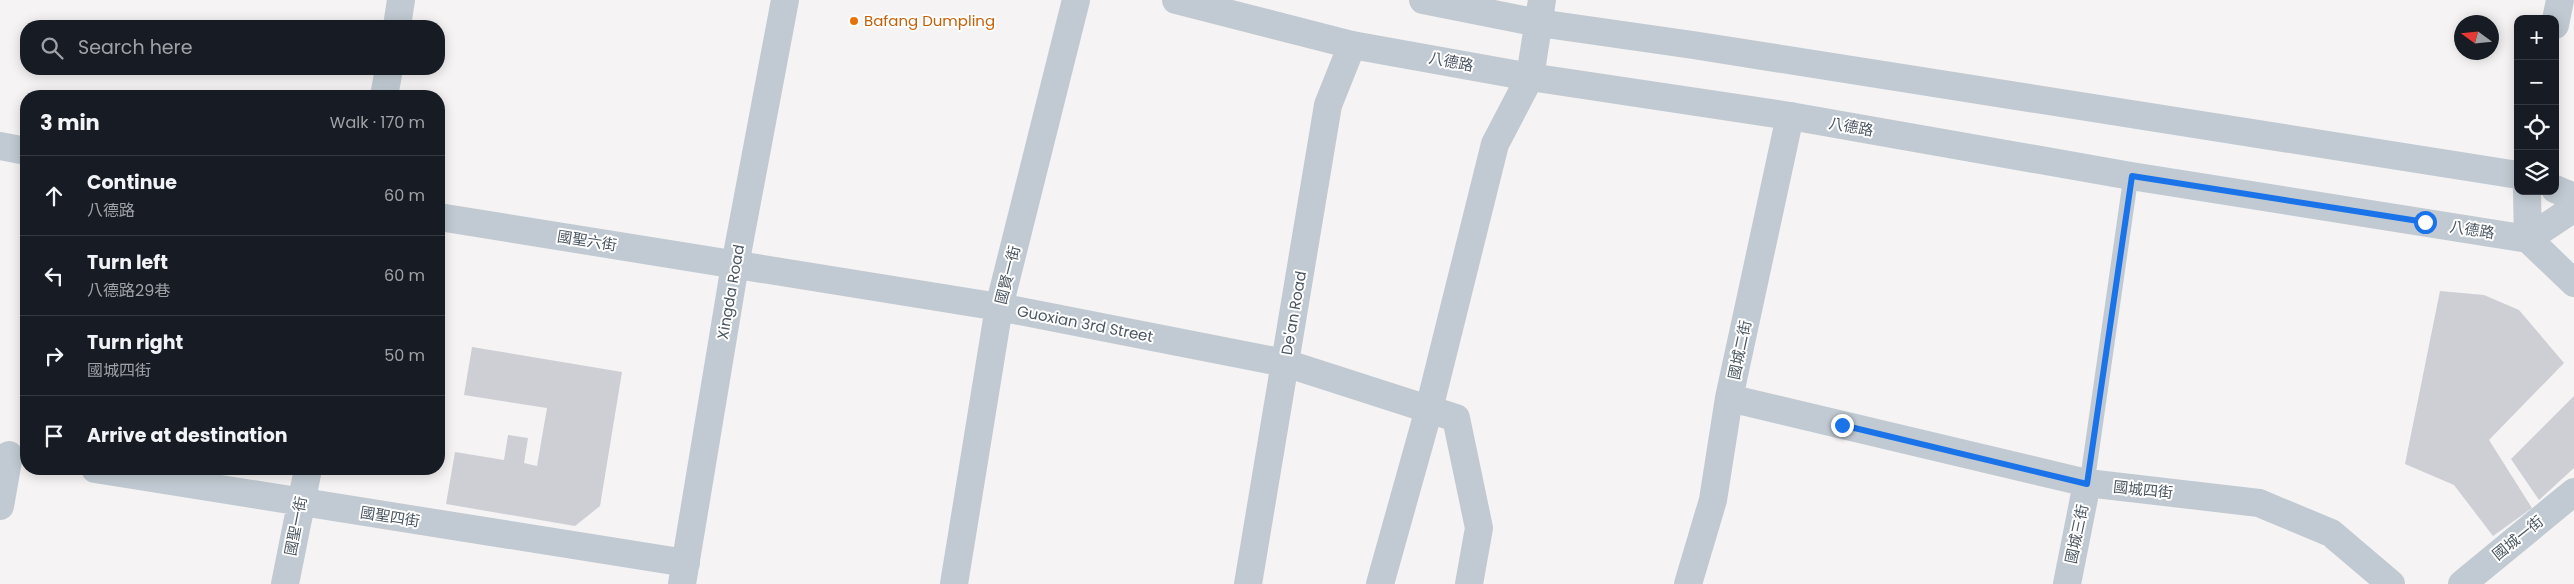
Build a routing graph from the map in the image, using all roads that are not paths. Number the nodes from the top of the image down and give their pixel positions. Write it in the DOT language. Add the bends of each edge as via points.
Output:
graph roads {
  1 [pos="401,0"];
  2 [pos="785,0"];
  3 [pos="1076,0"];
  4 [pos="1176,0"];
  5 [pos="1423,0"];
  6 [pos="2560,0"];
  7 [pos="1540,12"];
  8 [pos="2557,15"];
  9 [pos="397,20"];
  10 [pos="1352,45"];
  11 [pos="388,75"];
  12 [pos="1530,77"];
  13 [pos="385,90"];
  14 [pos="1790,116"];
  15 [pos="0,146"];
  16 [pos="20,150"];
  17 [pos="2514,174"];
  18 [pos="2132,176"];
  19 [pos="2559,191"];
  20 [pos="2528,195"];
  21 [pos="2574,197"];
  22 [pos="2574,208"];
  23 [pos="445,218"];
  24 [pos="2528,239"];
  25 [pos="735,265"];
  26 [pos="2574,283"];
  27 [pos="999,307"];
  28 [pos="1285,363"];
  29 [pos="1729,398"];
  30 [pos="1428,409"];
  31 [pos="12,455"];
  32 [pos="131,475"];
  33 [pos="307,475"];
  34 [pos="2087,484"];
  35 [pos="2574,492"];
  36 [pos="301,503"];
  37 [pos="0,506"];
  38 [pos="684,573"];
  39 [pos="285,584"];
  40 [pos="954,584"];
  41 [pos="1248,584"];
  42 [pos="1380,584"];
  43 [pos="1469,584"];
  44 [pos="1688,584"];
  45 [pos="2066,584"];
  46 [pos="2391,584"];
  47 [pos="2462,584"];
  1 -- 9 [label="street"];
  2 -- 25 [label="street, Xingda Road"];
  3 -- 27 [label="street, 國賢一街"];
  4 -- 10 [label="street, 八德路"];
  5 -- 7 [label="street"];
  6 -- 8 [label="street"];
  7 -- 12 [label="street"];
  7 -- 17 [label="street" via="1703,47"];
  10 -- 12 [label="street, 八德路"];
  10 -- 28 [label="street, De'an Road" via="1328,105"];
  11 -- 13 [label="street"];
  12 -- 14 [label="street, 八德路"];
  12 -- 30 [label="street" via="1495,144"];
  14 -- 18 [label="street, 八德路"];
  14 -- 29 [label="street, 國城二街"];
  15 -- 16 [label="street"];
  18 -- 24 [label="street, 八德路"];
  18 -- 34 [label="lane"];
  19 -- 21 [label="street"];
  20 -- 24 [label="street"];
  22 -- 24 [label="street"];
  23 -- 25 [label="street, 國聖六街"];
  24 -- 26 [label="street"];
  25 -- 27 [label="street, Guoxian 3rd Street"];
  25 -- 38 [label="street, Xingda Road"];
  27 -- 28 [label="street, Guoxian 3rd Street"];
  27 -- 40 [label="street, 國賢一街"];
  28 -- 30 [label="street, Guoxian 3rd Street"];
  28 -- 41 [label="street, De'an Road"];
  29 -- 34 [label="street, 國城四街"];
  29 -- 44 [label="street, 國城二街" via="1713,500"];
  30 -- 42 [label="street"];
  30 -- 43 [label="street" via="1456,418 1479,528"];
  31 -- 37 [label="street"];
  32 -- 36 [label="street, 國聖四街"];
  33 -- 36 [label="street, 國聖一街"];
  34 -- 45 [label="street, 國城三街"];
  34 -- 46 [label="street, 國城四街" via="2259,503 2332,534"];
  35 -- 47 [label="street, 國城一街"];
  36 -- 38 [label="street, 國聖四街"];
  36 -- 39 [label="street, 國聖一街"];
}
